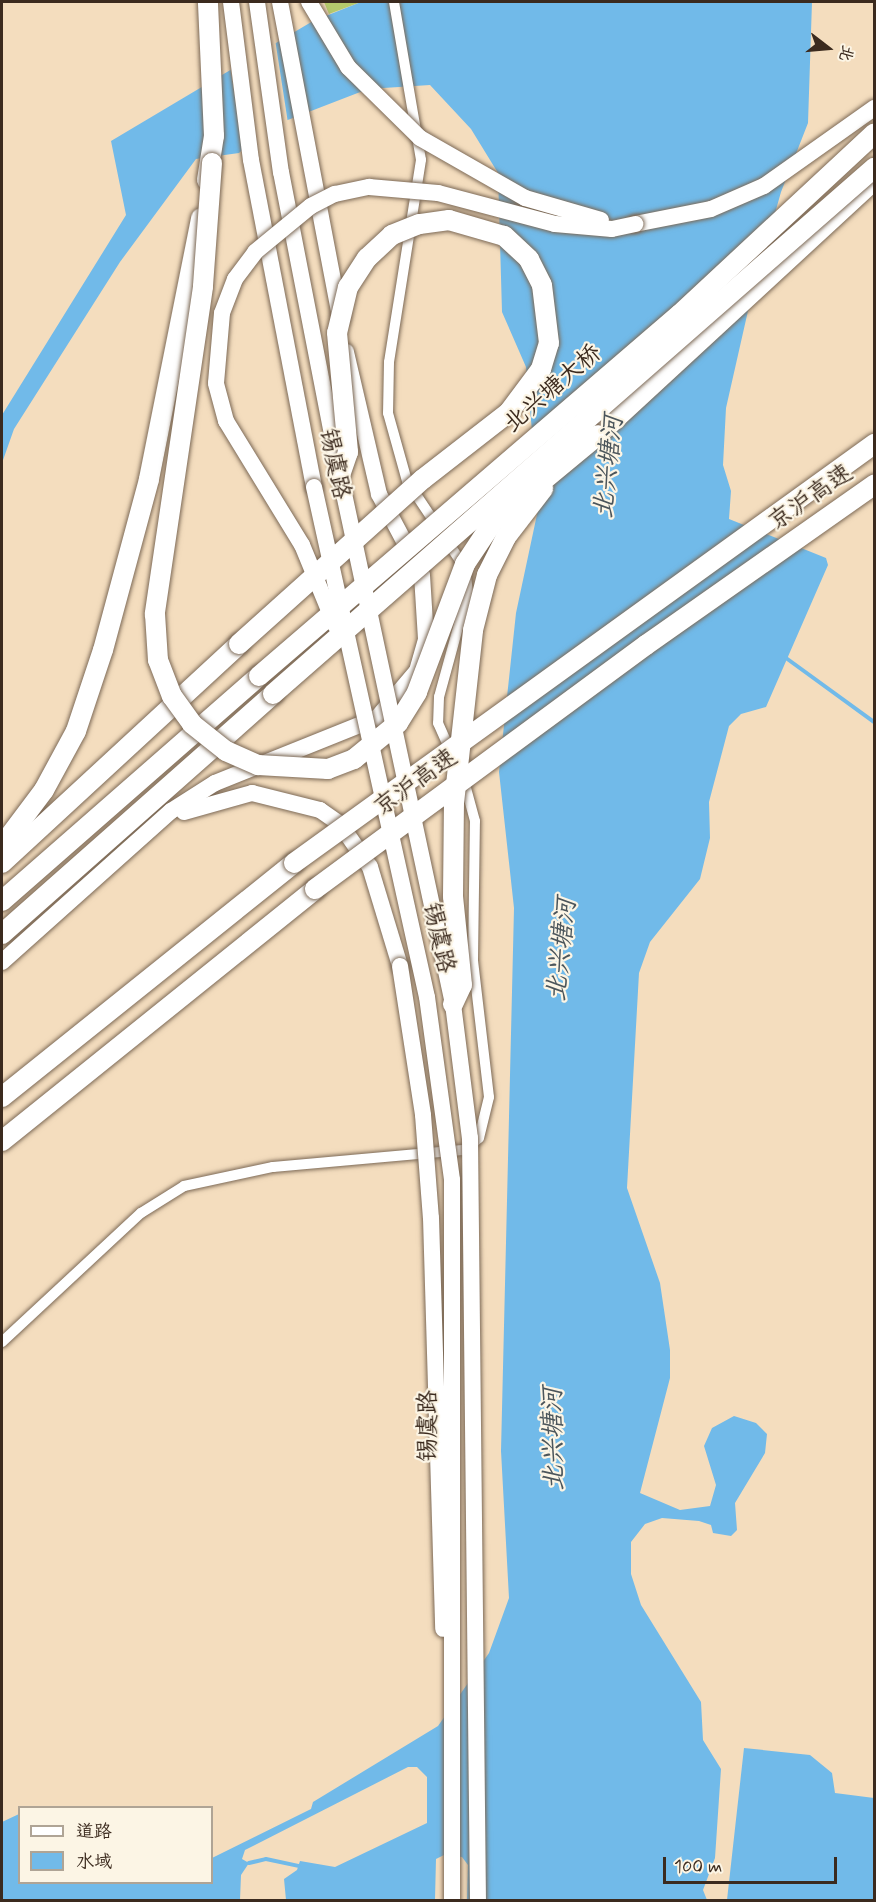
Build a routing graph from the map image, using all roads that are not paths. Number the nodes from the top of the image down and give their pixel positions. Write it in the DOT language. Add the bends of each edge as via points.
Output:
graph roads {
  1 [pos="208,2"];
  2 [pos="231,2"];
  3 [pos="257,2"];
  4 [pos="280,2"];
  5 [pos="309,2"];
  6 [pos="394,2"];
  7 [pos="874,108"];
  8 [pos="874,134"];
  9 [pos="212,163"];
  10 [pos="874,168"];
  11 [pos="874,179"];
  12 [pos="635,224"];
  13 [pos="598,435"];
  14 [pos="874,444"];
  15 [pos="340,475"];
  16 [pos="874,485"];
  17 [pos="351,662"];
  18 [pos="161,822"];
  19 [pos="2,846"];
  20 [pos="2,863"];
  21 [pos="2,901"];
  22 [pos="2,934"];
  23 [pos="2,962"];
  24 [pos="453,1004"];
  25 [pos="2,1097"];
  26 [pos="2,1141"];
  27 [pos="2,1342"];
  28 [pos="453,1754"];
  29 [pos="452,1900"];
  30 [pos="478,1900"];
  1 -- 9 [label="highway"];
  2 -- 17 [label="main road, 锡虞路, bridge" via="251,160"];
  3 -- 15 [label="main road, 锡虞路, bridge" via="281,172"];
  4 -- 18 [label="main road" via="366,451 379,494 422,575 426,639 417,671 377,718 215,783"];
  5 -- 12 [label="main road, bridge" via="348,66 394,115 454,162 559,211"];
  6 -- 27 [label="street" via="421,160 389,362 387,413 406,481 465,568 468,591 439,697 438,723 469,791 475,821 473,960 488,1117 479,1138 465,1150 273,1167 184,1186 141,1213"];
  7 -- 12 [label="main road" via="764,186 711,209"];
  8 -- 21 [label="highway, 北兴塘大桥, bridge" via="680,314"];
  9 -- 13 [label="highway, bridge" via="203,287 156,614 158,660 172,696 192,723 226,751 258,765 327,769 354,759 398,723 417,692 465,564 493,522"];
  9 -- 19 [label="highway" via="149,479 103,650 76,730 44,790"];
  10 -- 22 [label="highway, 北兴塘大桥, bridge"];
  11 -- 13 [label="highway"];
  12 -- 17 [label="main road, bridge" via="566,225 438,193 369,188 335,194 280,227 236,279 216,349 216,383 226,421 302,545"];
  13 -- 24 [label="highway, bridge" via="506,537 487,575 476,619 454,803 453,896 462,985"];
  14 -- 25 [label="highway, 京沪高速, bridge" via="294,863"];
  15 -- 20 [label="highway, bridge" via="348,452 337,333 348,287 367,258 392,235 419,224 448,220 504,236 529,259 549,312 549,342 535,378 509,412 423,479"];
  15 -- 24 [label="main road, 锡虞路, bridge"];
  16 -- 26 [label="highway, 京沪高速, bridge" via="646,645 315,889"];
  17 -- 28 [label="main road, 锡虞路, bridge" via="427,997 452,1180"];
  18 -- 23 [label="main road"];
  18 -- 28 [label="main road, bridge" via="211,801 252,793 320,810 340,824 370,867 399,966 423,1115 429,1198 435,1485"];
  24 -- 30 [label="main road, 锡虞路, bridge" via="470,1138 473,1231"];
  28 -- 29 [label="main road, 锡虞路, bridge"];
}
